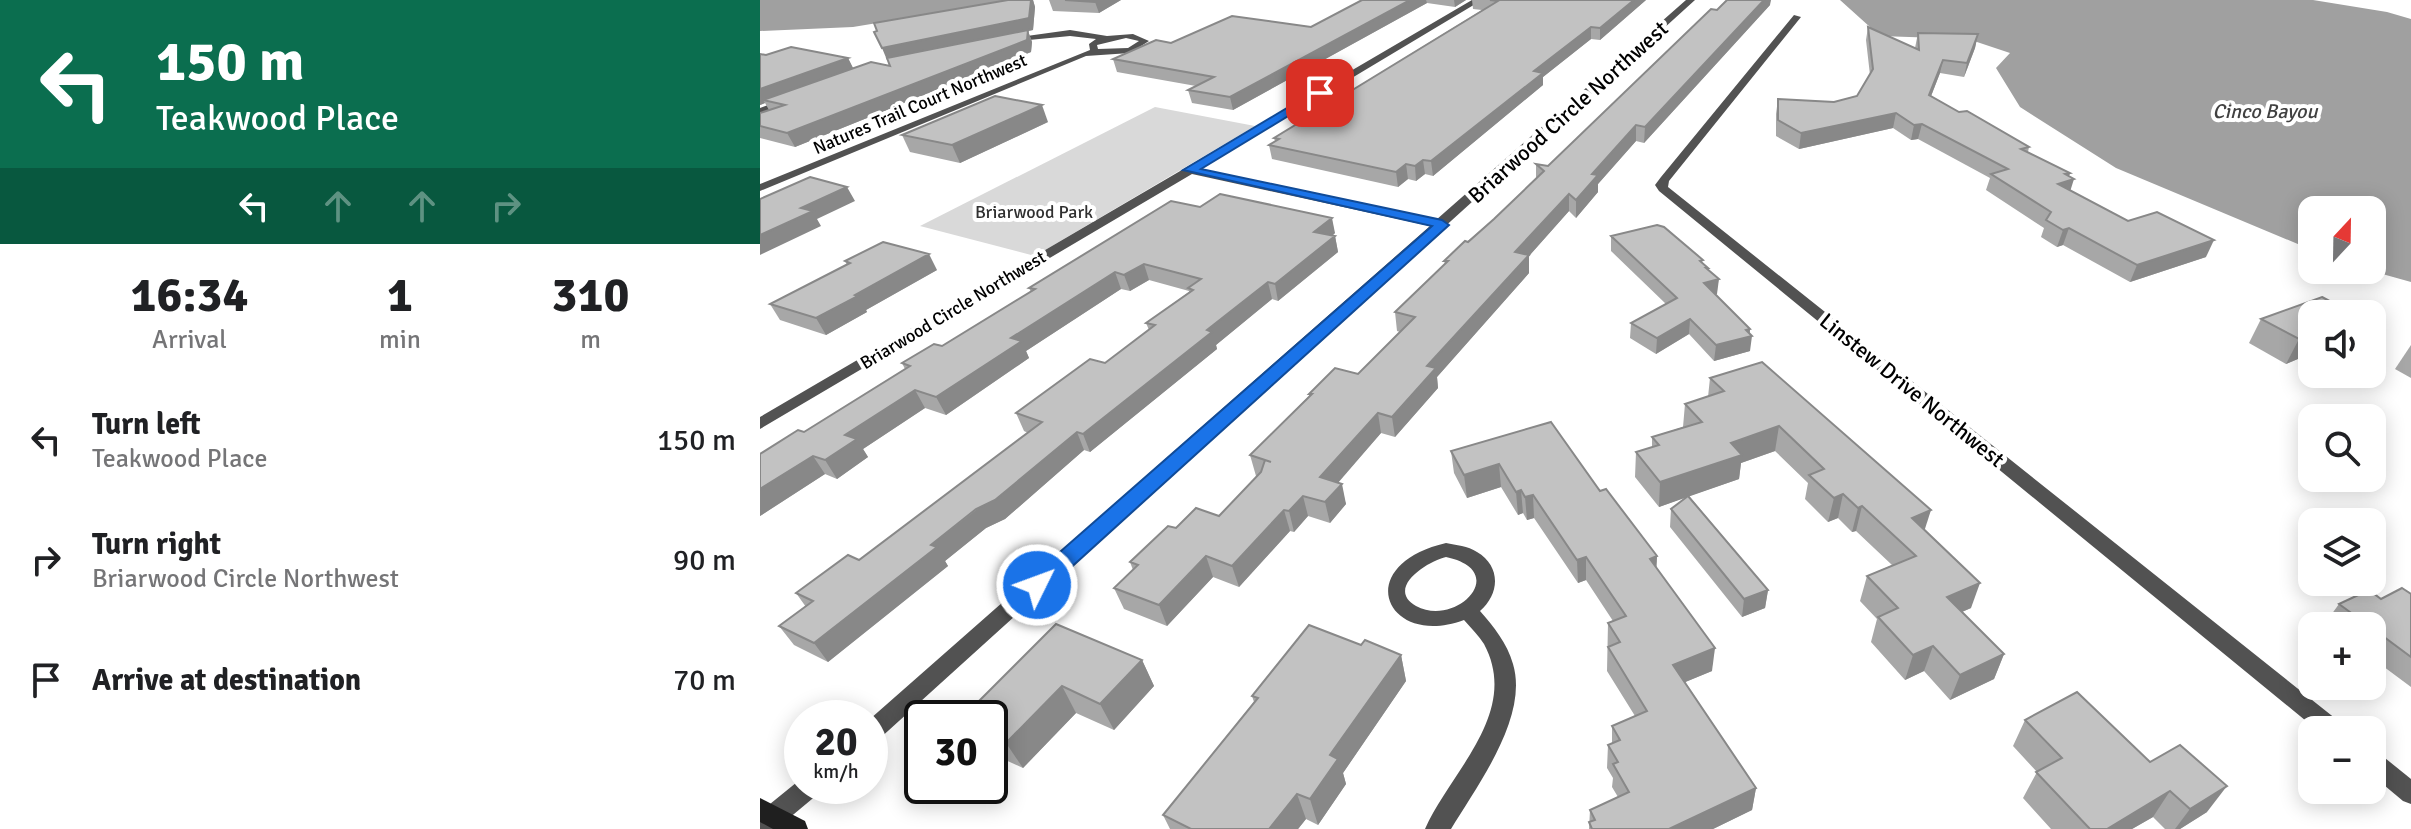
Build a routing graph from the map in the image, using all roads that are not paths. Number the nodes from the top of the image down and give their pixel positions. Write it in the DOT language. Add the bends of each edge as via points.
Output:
graph roads {
  1 [pos="1478,0"];
  2 [pos="1691,0"];
  3 [pos="1797,17"];
  4 [pos="1106,38"];
  5 [pos="1005,40"];
  6 [pos="1094,50"];
  7 [pos="803,95"];
  8 [pos="760,111"];
  9 [pos="1189,170"];
  10 [pos="760,188"];
  11 [pos="1442,225"];
  12 [pos="760,424"];
  13 [pos="1468,611"];
  14 [pos="2316,716"];
  15 [pos="888,717"];
  16 [pos="2386,772"];
  17 [pos="2411,793"];
  18 [pos="790,804"];
  19 [pos="773,820"];
  20 [pos="1437,829"];
  1 -- 9 [label="street, Briarwood Circle Northwest"];
  2 -- 11 [label="street, Briarwood Circle Northwest"];
  3 -- 14 [label="street, Linstew Drive Northwest" via="1665,179 1663,189"];
  4 -- 5 [label="street" via="1070,33"];
  4 -- 6 [label="street, Natures Trail Court Northwest" via="1093,44"];
  4 -- 6 [label="street, Natures Trail Court Northwest" via="1145,41 1120,52"];
  6 -- 10 [label="street, Natures Trail Court Northwest"];
  7 -- 8 [label="street"];
  9 -- 11 [label="street"];
  9 -- 12 [label="street, Briarwood Circle Northwest"];
  11 -- 15 [label="street, Briarwood Circle Northwest"];
  13 -- 13 [label="street" via="1487,587 1486,571 1475,558 1435,551 1416,558 1401,572 1398,596 1416,616 1449,618"];
  13 -- 20 [label="street" via="1499,655 1506,700 1487,745"];
  16 -- 17 [label="street"];
  18 -- 19 [label="street"];
}
